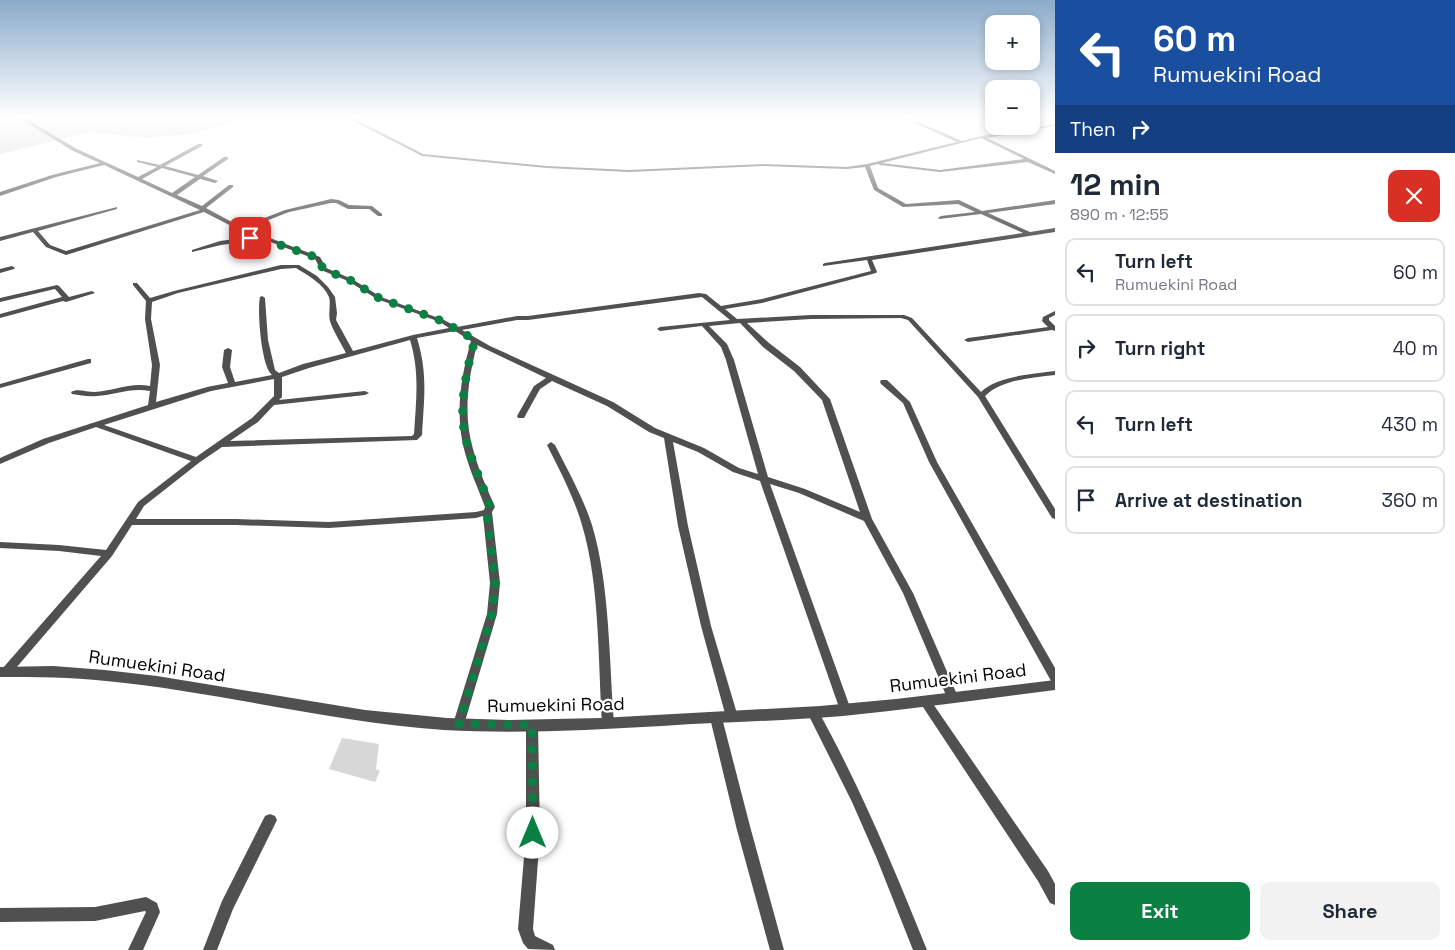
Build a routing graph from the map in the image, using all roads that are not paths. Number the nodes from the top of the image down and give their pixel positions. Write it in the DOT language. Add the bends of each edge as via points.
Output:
graph roads {
  1 [pos="97,160"];
  2 [pos="140,160"];
  3 [pos="174,160"];
  4 [pos="222,160"];
  5 [pos="484,160"];
  6 [pos="888,160"];
  7 [pos="1027,160"];
  8 [pos="1030,160"];
  9 [pos="877,163"];
  10 [pos="103,164"];
  11 [pos="867,166"];
  12 [pos="162,167"];
  13 [pos="1055,172"];
  14 [pos="197,176"];
  15 [pos="139,179"];
  16 [pos="215,181"];
  17 [pos="231,186"];
  18 [pos="0,194"];
  19 [pos="173,195"];
  20 [pos="1055,202"];
  21 [pos="115,208"];
  22 [pos="204,209"];
  23 [pos="980,211"];
  24 [pos="380,215"];
  25 [pos="941,218"];
  26 [pos="241,230"];
  27 [pos="1055,230"];
  28 [pos="35,231"];
  29 [pos="1030,234"];
  30 [pos="260,238"];
  31 [pos="0,239"];
  32 [pos="194,250"];
  33 [pos="869,259"];
  34 [pos="825,265"];
  35 [pos="12,268"];
  36 [pos="0,271"];
  37 [pos="135,284"];
  38 [pos="92,293"];
  39 [pos="262,298"];
  40 [pos="0,300"];
  41 [pos="66,300"];
  42 [pos="150,301"];
  43 [pos="720,308"];
  44 [pos="1055,313"];
  45 [pos="0,316"];
  46 [pos="738,321"];
  47 [pos="704,324"];
  48 [pos="1054,328"];
  49 [pos="454,329"];
  50 [pos="660,329"];
  51 [pos="414,337"];
  52 [pos="475,340"];
  53 [pos="968,340"];
  54 [pos="228,350"];
  55 [pos="350,353"];
  56 [pos="88,361"];
  57 [pos="1055,374"];
  58 [pos="278,376"];
  59 [pos="551,378"];
  60 [pos="884,382"];
  61 [pos="232,385"];
  62 [pos="0,386"];
  63 [pos="152,389"];
  64 [pos="75,392"];
  65 [pos="365,393"];
  66 [pos="981,396"];
  67 [pos="273,403"];
  68 [pos="152,406"];
  69 [pos="520,416"];
  70 [pos="97,425"];
  71 [pos="668,437"];
  72 [pos="222,444"];
  73 [pos="551,445"];
  74 [pos="197,460"];
  75 [pos="0,461"];
  76 [pos="764,479"];
  77 [pos="487,512"];
  78 [pos="1055,516"];
  79 [pos="868,519"];
  80 [pos="129,522"];
  81 [pos="0,546"];
  82 [pos="109,554"];
  83 [pos="3,672"];
  84 [pos="1055,678"];
  85 [pos="1055,685"];
  86 [pos="952,697"];
  87 [pos="925,701"];
  88 [pos="845,710"];
  89 [pos="813,712"];
  90 [pos="732,717"];
  91 [pos="716,718"];
  92 [pos="608,723"];
  93 [pos="459,724"];
  94 [pos="532,725"];
  95 [pos="270,820"];
  96 [pos="1055,898"];
  97 [pos="0,915"];
  98 [pos="135,950"];
  99 [pos="210,950"];
  100 [pos="548,950"];
  101 [pos="778,950"];
  102 [pos="920,950"];
  1 -- 10 [label="street"];
  2 -- 12 [label="street"];
  3 -- 12 [label="street"];
  4 -- 14 [label="street"];
  5 -- 11 [label="street" via="629,171 763,165"];
  6 -- 9 [label="street"];
  7 -- 9 [label="street" via="940,171"];
  8 -- 13 [label="street"];
  9 -- 11 [label="street"];
  10 -- 15 [label="street"];
  10 -- 18 [label="street"];
  11 -- 23 [label="street" via="876,189 905,206 956,202"];
  12 -- 14 [label="street"];
  12 -- 15 [label="street"];
  14 -- 16 [label="street"];
  14 -- 19 [label="street"];
  15 -- 19 [label="street"];
  17 -- 22 [label="street"];
  19 -- 22 [label="street"];
  20 -- 23 [label="street"];
  21 -- 28 [label="street"];
  22 -- 26 [label="street"];
  22 -- 28 [label="street" via="66,253 48,246"];
  23 -- 25 [label="street"];
  23 -- 29 [label="street"];
  24 -- 26 [label="street" via="370,207 348,207 334,201 287,211"];
  26 -- 30 [label="street"];
  27 -- 29 [label="street"];
  28 -- 31 [label="street"];
  29 -- 33 [label="street"];
  30 -- 32 [label="street"];
  30 -- 49 [label="street" via="318,258 323,269 350,280 371,294 427,314"];
  33 -- 34 [label="street"];
  33 -- 43 [label="street" via="874,272 762,301"];
  35 -- 36 [label="street"];
  37 -- 42 [label="street"];
  38 -- 41 [label="street"];
  39 -- 58 [label="street" via="264,340 271,371"];
  40 -- 41 [label="street" via="57,287"];
  41 -- 45 [label="street"];
  42 -- 55 [label="street" via="282,266 297,266 315,277 332,297 333,320"];
  42 -- 63 [label="street" via="148,319 156,365"];
  43 -- 46 [label="street"];
  43 -- 49 [label="street" via="704,295 699,295"];
  44 -- 48 [label="street" via="1045,321"];
  46 -- 47 [label="street"];
  46 -- 66 [label="street" via="828,316 906,317"];
  46 -- 79 [label="street" via="797,369 826,399"];
  47 -- 50 [label="street"];
  47 -- 76 [label="street" via="724,346 730,360"];
  48 -- 53 [label="street"];
  49 -- 51 [label="street"];
  49 -- 52 [label="street"];
  51 -- 55 [label="street"];
  51 -- 72 [label="street" via="423,376 418,436"];
  52 -- 59 [label="street"];
  52 -- 77 [label="street" via="469,362 464,420 466,440 490,507"];
  54 -- 61 [label="street" via="226,367"];
  55 -- 58 [label="street"];
  56 -- 62 [label="street"];
  57 -- 66 [label="street" via="1005,382 984,391"];
  58 -- 61 [label="street"];
  58 -- 67 [label="street" via="278,397"];
  59 -- 69 [label="street" via="537,388"];
  59 -- 71 [label="street" via="610,404"];
  60 -- 84 [label="street" via="906,402 933,462"];
  61 -- 68 [label="street"];
  63 -- 64 [label="street" via="137,386 96,396"];
  63 -- 68 [label="street"];
  65 -- 67 [label="street"];
  66 -- 78 [label="street"];
  67 -- 72 [label="street"];
  68 -- 70 [label="street"];
  70 -- 74 [label="street"];
  70 -- 75 [label="street" via="46,441"];
  71 -- 76 [label="street" via="701,450 736,470"];
  71 -- 90 [label="street" via="682,526"];
  72 -- 74 [label="street"];
  73 -- 92 [label="street" via="584,515 590,536"];
  74 -- 80 [label="street" via="141,504"];
  76 -- 79 [label="street"];
  76 -- 88 [label="street"];
  77 -- 80 [label="street" via="329,525"];
  77 -- 93 [label="street" via="495,582 492,614"];
  79 -- 86 [label="street" via="908,593"];
  80 -- 82 [label="street"];
  81 -- 82 [label="street"];
  82 -- 83 [label="street"];
  83 -- 93 [label="street, Rumuekini Road" via="99,675 344,714"];
  85 -- 86 [label="street, Rumuekini Road"];
  86 -- 87 [label="street, Rumuekini Road"];
  87 -- 88 [label="street, Rumuekini Road"];
  87 -- 96 [label="street"];
  88 -- 89 [label="street, Rumuekini Road"];
  89 -- 90 [label="street, Rumuekini Road"];
  89 -- 102 [label="street" via="842,764 871,828"];
  90 -- 91 [label="street, Rumuekini Road"];
  91 -- 92 [label="street, Rumuekini Road"];
  91 -- 101 [label="street"];
  92 -- 94 [label="street, Rumuekini Road"];
  93 -- 94 [label="street, Rumuekini Road"];
  94 -- 100 [label="street" via="533,833 525,923 526,937 533,945"];
  95 -- 99 [label="street" via="227,906"];
  97 -- 98 [label="street" via="95,914 146,904 153,912"];
}
